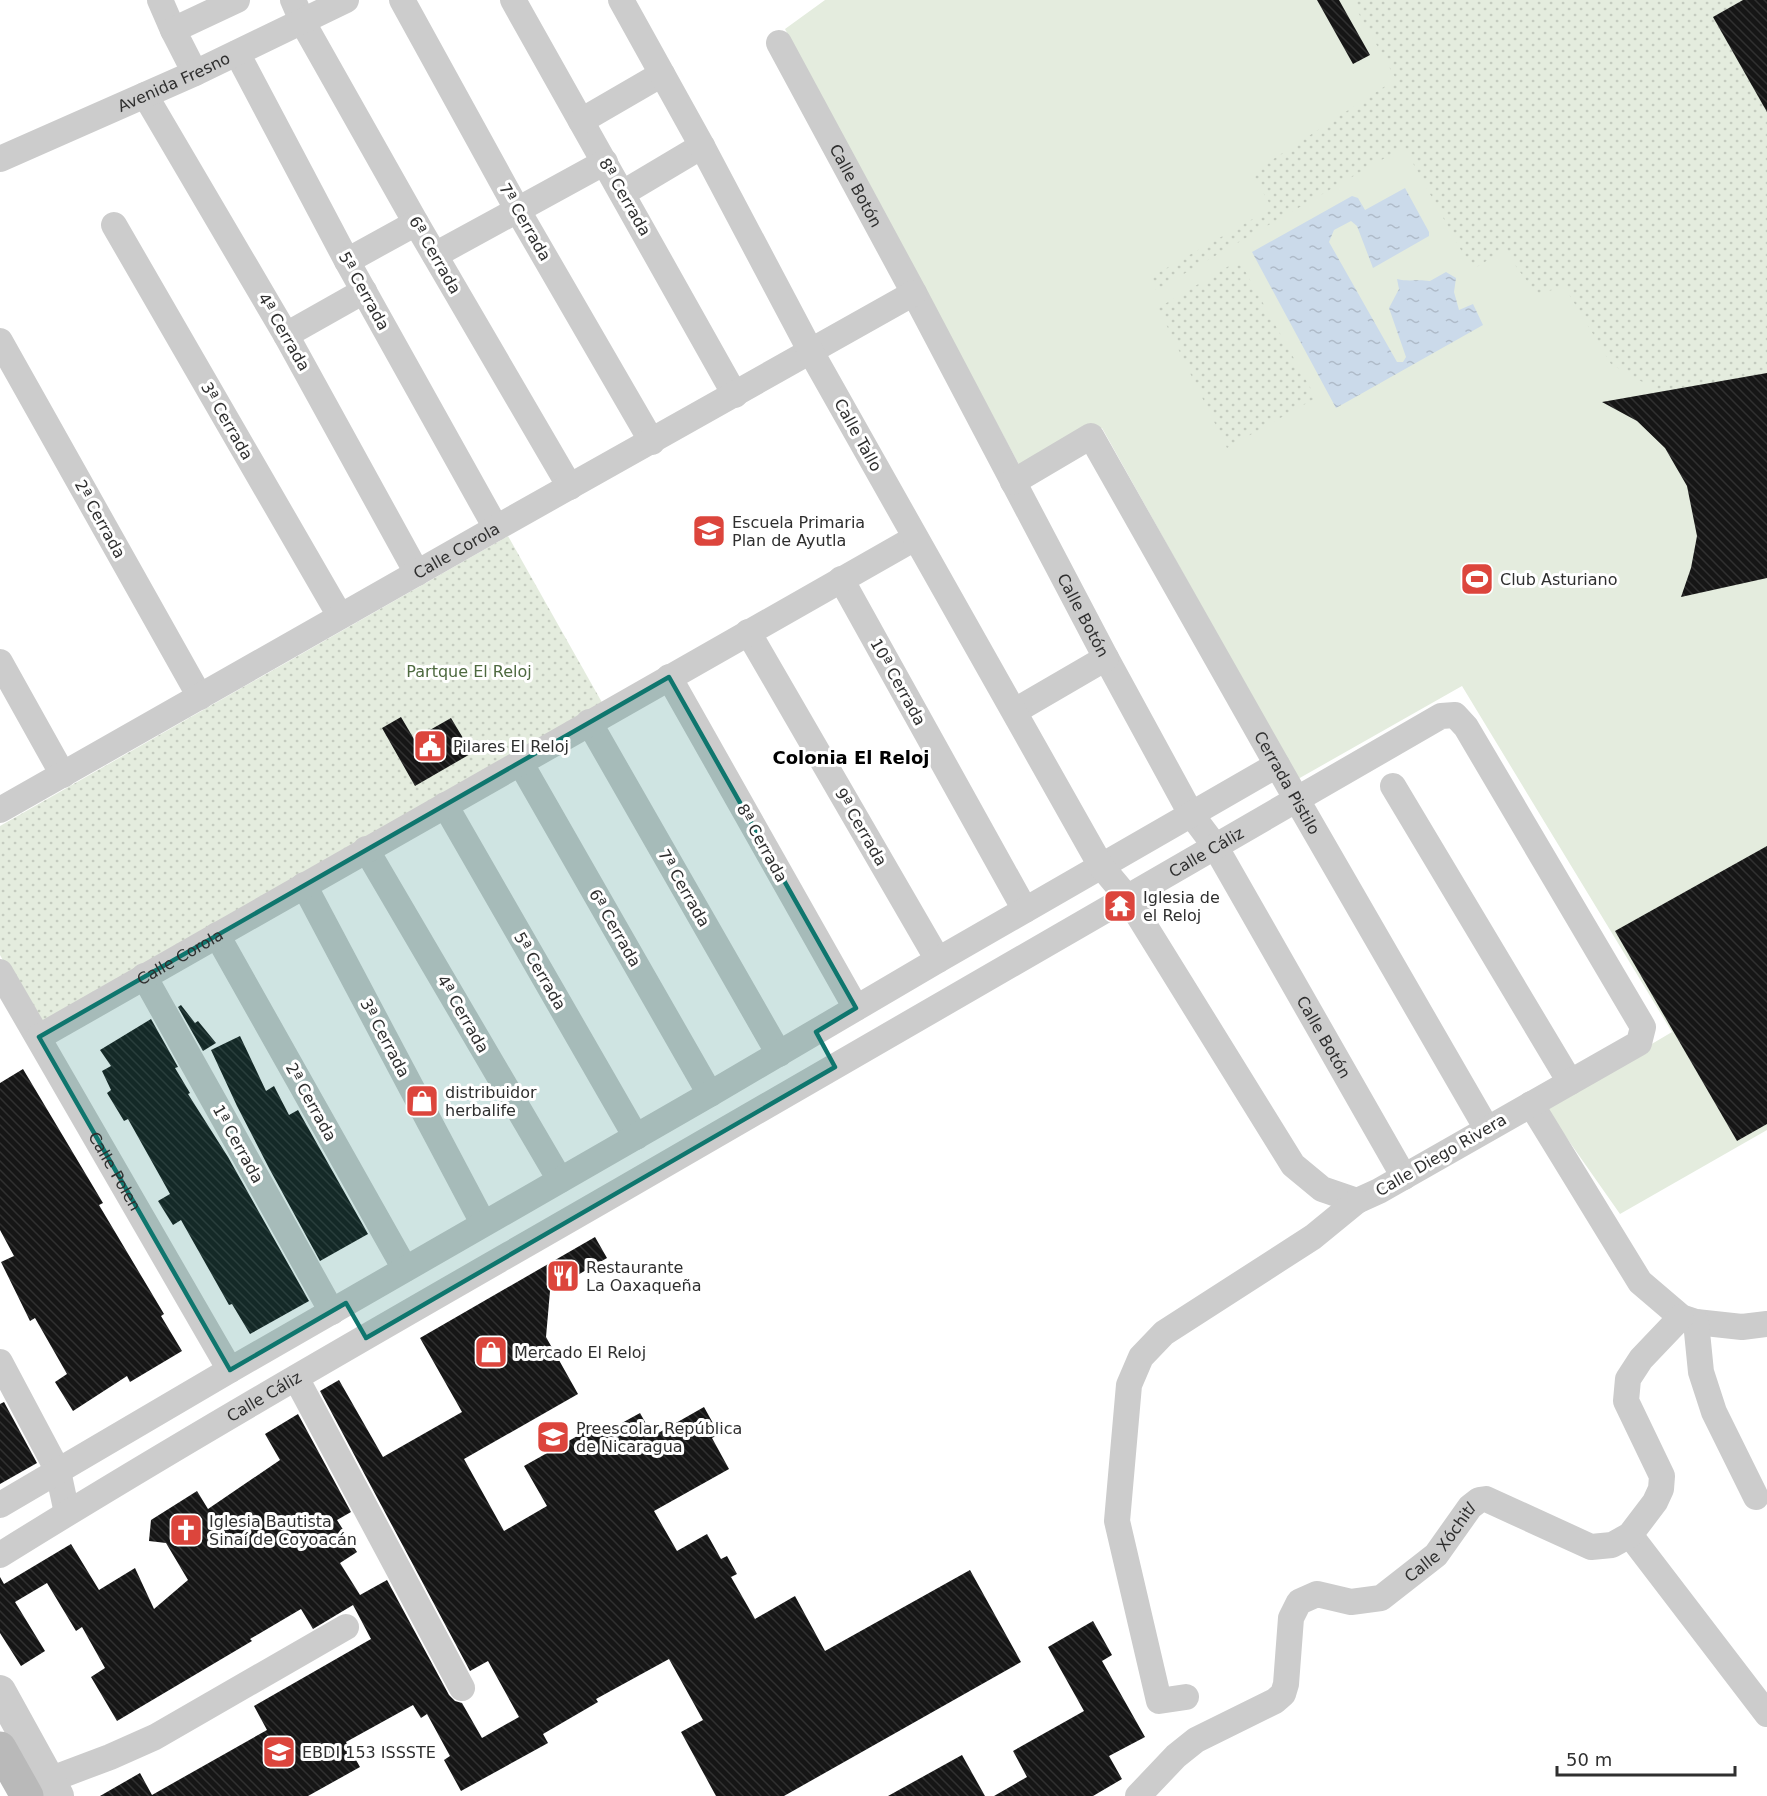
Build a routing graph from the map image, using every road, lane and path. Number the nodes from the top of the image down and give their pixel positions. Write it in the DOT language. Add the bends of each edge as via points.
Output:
graph roads {
  1 [pos="160,0"];
  2 [pos="237,0"];
  3 [pos="346,0"];
  4 [pos="402,0"];
  5 [pos="513,0"];
  6 [pos="621,0"];
  7 [pos="297,11"];
  8 [pos="173,30"];
  9 [pos="779,44"];
  10 [pos="237,53"];
  11 [pos="195,73"];
  12 [pos="662,74"];
  13 [pos="145,95"];
  14 [pos="581,121"];
  15 [pos="702,146"];
  16 [pos="0,159"];
  17 [pos="605,162"];
  18 [pos="623,192"];
  19 [pos="517,208"];
  20 [pos="416,223"];
  21 [pos="114,225"];
  22 [pos="435,255"];
  23 [pos="347,261"];
  24 [pos="364,291"];
  25 [pos="914,293"];
  26 [pos="286,335"];
  27 [pos="0,341"];
  28 [pos="811,352"];
  29 [pos="735,394"];
  30 [pos="652,442"];
  31 [pos="1013,482"];
  32 [pos="570,487"];
  33 [pos="496,528"];
  34 [pos="915,538"];
  35 [pos="417,573"];
  36 [pos="841,579"];
  37 [pos="340,616"];
  38 [pos="748,632"];
  39 [pos="1106,658"];
  40 [pos="0,662"];
  41 [pos="669,677"];
  42 [pos="200,697"];
  43 [pos="1015,711"];
  44 [pos="589,723"];
  45 [pos="520,762"];
  46 [pos="1277,765"];
  47 [pos="63,775"];
  48 [pos="1393,786"];
  49 [pos="1297,800"];
  50 [pos="445,805"];
  51 [pos="0,810"];
  52 [pos="1191,814"];
  53 [pos="1215,846"];
  54 [pos="366,849"];
  55 [pos="1101,866"];
  56 [pos="304,885"];
  57 [pos="1127,897"];
  58 [pos="1026,910"];
  59 [pos="217,935"];
  60 [pos="938,960"];
  61 [pos="0,972"];
  62 [pos="144,976"];
  63 [pos="856,1008"];
  64 [pos="816,1032"];
  65 [pos="39,1037"];
  66 [pos="779,1054"];
  67 [pos="835,1067"];
  68 [pos="1570,1082"];
  69 [pos="710,1094"];
  70 [pos="1531,1104"];
  71 [pos="1487,1129"];
  72 [pos="636,1137"];
  73 [pos="1404,1177"];
  74 [pos="560,1180"];
  75 [pos="1357,1201"];
  76 [pos="511,1207"];
  77 [pos="483,1223"];
  78 [pos="531,1242"];
  79 [pos="405,1269"];
  80 [pos="339,1307"];
  81 [pos="1688,1320"];
  82 [pos="1767,1324"];
  83 [pos="366,1338"];
  84 [pos="0,1362"];
  85 [pos="230,1370"];
  86 [pos="296,1378"];
  87 [pos="58,1471"];
  88 [pos="1756,1497"];
  89 [pos="0,1505"];
  90 [pos="67,1513"];
  91 [pos="1630,1535"];
  92 [pos="0,1555"];
  93 [pos="346,1627"];
  94 [pos="462,1688"];
  95 [pos="0,1691"];
  96 [pos="1186,1697"];
  97 [pos="1767,1714"];
  98 [pos="0,1748"];
  99 [pos="45,1791"];
  100 [pos="1138,1796"];
  1 -- 8 [label="street"];
  2 -- 8 [label="street"];
  3 -- 7 [label="street, Avenida Fresno"];
  4 -- 19 [label="street, 7ª Cerrada"];
  5 -- 14 [label="street, 8ª Cerrada"];
  6 -- 12 [label="street, Calle Tallo"];
  7 -- 10 [label="street, Avenida Fresno"];
  7 -- 20 [label="street, 6ª Cerrada"];
  8 -- 11 [label="street"];
  9 -- 25 [label="street, Calle Botón"];
  10 -- 11 [label="street, Avenida Fresno"];
  10 -- 23 [label="street, 5ª Cerrada"];
  11 -- 13 [label="street, Avenida Fresno"];
  12 -- 14 [label="street"];
  12 -- 15 [label="street, Calle Tallo"];
  13 -- 16 [label="street, Avenida Fresno"];
  13 -- 26 [label="street, 4ª Cerrada"];
  14 -- 17 [label="street, 8ª Cerrada"];
  15 -- 18 [label="street"];
  15 -- 28 [label="street, Calle Tallo"];
  17 -- 18 [label="street, 8ª Cerrada"];
  17 -- 19 [label="street"];
  18 -- 29 [label="street, 8ª Cerrada"];
  19 -- 22 [label="street"];
  19 -- 30 [label="street, 7ª Cerrada"];
  20 -- 22 [label="street, 6ª Cerrada"];
  20 -- 23 [label="street"];
  21 -- 37 [label="street, 3ª Cerrada"];
  22 -- 32 [label="street, 6ª Cerrada"];
  23 -- 24 [label="street, 5ª Cerrada"];
  24 -- 26 [label="street"];
  24 -- 33 [label="street, 5ª Cerrada"];
  25 -- 28 [label="street, Calle Corola"];
  25 -- 31 [label="street, Calle Botón"];
  26 -- 35 [label="street, 4ª Cerrada"];
  27 -- 42 [label="street, 2ª Cerrada"];
  28 -- 29 [label="street, Calle Corola"];
  28 -- 34 [label="street, Calle Tallo"];
  29 -- 30 [label="street, Calle Corola"];
  30 -- 32 [label="street, Calle Corola"];
  31 -- 39 [label="street, Calle Botón"];
  31 -- 46 [label="street, Cerrada Pistilo" via="1091,436"];
  32 -- 33 [label="street, Calle Corola"];
  33 -- 35 [label="street, Calle Corola"];
  34 -- 36 [label="street, Calle Corola"];
  34 -- 43 [label="street, Calle Tallo"];
  35 -- 37 [label="street, Calle Corola"];
  36 -- 38 [label="street, Calle Corola"];
  36 -- 58 [label="street, 10ª Cerrada"];
  37 -- 42 [label="street, Calle Corola"];
  38 -- 41 [label="street, Calle Corola"];
  38 -- 60 [label="street, 9ª Cerrada"];
  39 -- 43 [label="street"];
  39 -- 52 [label="street, Calle Botón"];
  40 -- 47 [label="street"];
  41 -- 44 [label="street, Calle Corola"];
  41 -- 63 [label="street, 8ª Cerrada"];
  42 -- 47 [label="street, Calle Corola"];
  43 -- 55 [label="street, Calle Tallo"];
  44 -- 45 [label="street, Calle Corola"];
  44 -- 66 [label="street, 7ª Cerrada"];
  45 -- 50 [label="street, Calle Corola"];
  45 -- 69 [label="street, 6ª Cerrada"];
  46 -- 49 [label="street, Cerrada Pistilo"];
  46 -- 52 [label="street"];
  47 -- 51 [label="street, Calle Corola"];
  48 -- 68 [label="street"];
  49 -- 53 [label="street, Calle Cáliz"];
  49 -- 68 [label="street, Calle Cáliz" via="1441,716 1455,715 1466,727 1643,1027 1639,1043"];
  49 -- 71 [label="street, Cerrada Pistilo"];
  50 -- 54 [label="street, Calle Corola"];
  50 -- 72 [label="street, 5ª Cerrada"];
  52 -- 53 [label="street, Calle Botón"];
  52 -- 55 [label="street"];
  53 -- 57 [label="street, Calle Cáliz"];
  53 -- 73 [label="street, Calle Botón"];
  54 -- 56 [label="street, Calle Corola"];
  54 -- 74 [label="street, 4ª Cerrada"];
  55 -- 57 [label="street, Calle Diego Rivera"];
  55 -- 58 [label="street"];
  56 -- 59 [label="street, Calle Corola"];
  56 -- 77 [label="street, 3ª Cerrada"];
  57 -- 67 [label="street, Calle Cáliz"];
  57 -- 75 [label="street, Calle Diego Rivera" via="1293,1165 1322,1189"];
  58 -- 60 [label="street"];
  59 -- 62 [label="street, Calle Corola"];
  59 -- 79 [label="street, 2ª Cerrada"];
  60 -- 63 [label="street"];
  61 -- 65 [label="street, Calle Polen"];
  62 -- 65 [label="street, Calle Corola"];
  62 -- 80 [label="street, 1ª Cerrada"];
  63 -- 64 [label="street"];
  64 -- 66 [label="street"];
  64 -- 67 [label="street"];
  65 -- 85 [label="street, Calle Polen"];
  66 -- 69 [label="street"];
  67 -- 78 [label="street, Calle Cáliz"];
  68 -- 70 [label="street"];
  69 -- 72 [label="street"];
  70 -- 71 [label="street, Calle Diego Rivera"];
  70 -- 81 [label="street" via="1640,1282"];
  71 -- 73 [label="street, Calle Diego Rivera"];
  72 -- 74 [label="street"];
  73 -- 75 [label="street, Calle Diego Rivera"];
  74 -- 76 [label="street"];
  75 -- 96 [label="street" via="1313,1237 1164,1333 1141,1357 1129,1385 1117,1521 1159,1701"];
  76 -- 77 [label="street"];
  76 -- 78 [label="street"];
  77 -- 79 [label="street"];
  78 -- 83 [label="street, Calle Cáliz"];
  79 -- 80 [label="street"];
  80 -- 83 [label="street, 1ª Cerrada"];
  80 -- 85 [label="street"];
  81 -- 82 [label="street" via="1742,1328"];
  81 -- 88 [label="street" via="1714,1412"];
  81 -- 91 [label="street" via="1641,1359 1628,1378 1626,1401 1662,1476 1655,1502"];
  83 -- 86 [label="street, Calle Cáliz"];
  84 -- 87 [label="street"];
  85 -- 87 [label="street"];
  86 -- 90 [label="street, Calle Cáliz"];
  86 -- 94 [label="street"];
  87 -- 89 [label="street"];
  87 -- 90 [label="street"];
  90 -- 92 [label="street, Calle Cáliz"];
  91 -- 97 [label="street"];
  91 -- 100 [label="street, Calle Xóchitl" via="1612,1545 1591,1547 1486,1499 1479,1500 1436,1555 1380,1598 1351,1602 1317,1594 1299,1602 1291,1618 1283,1694 1196,1740"];
  93 -- 99 [label="street" via="155,1737"];
  95 -- 99 [label="street"];
  98 -- 99 [label="main road"];
}
